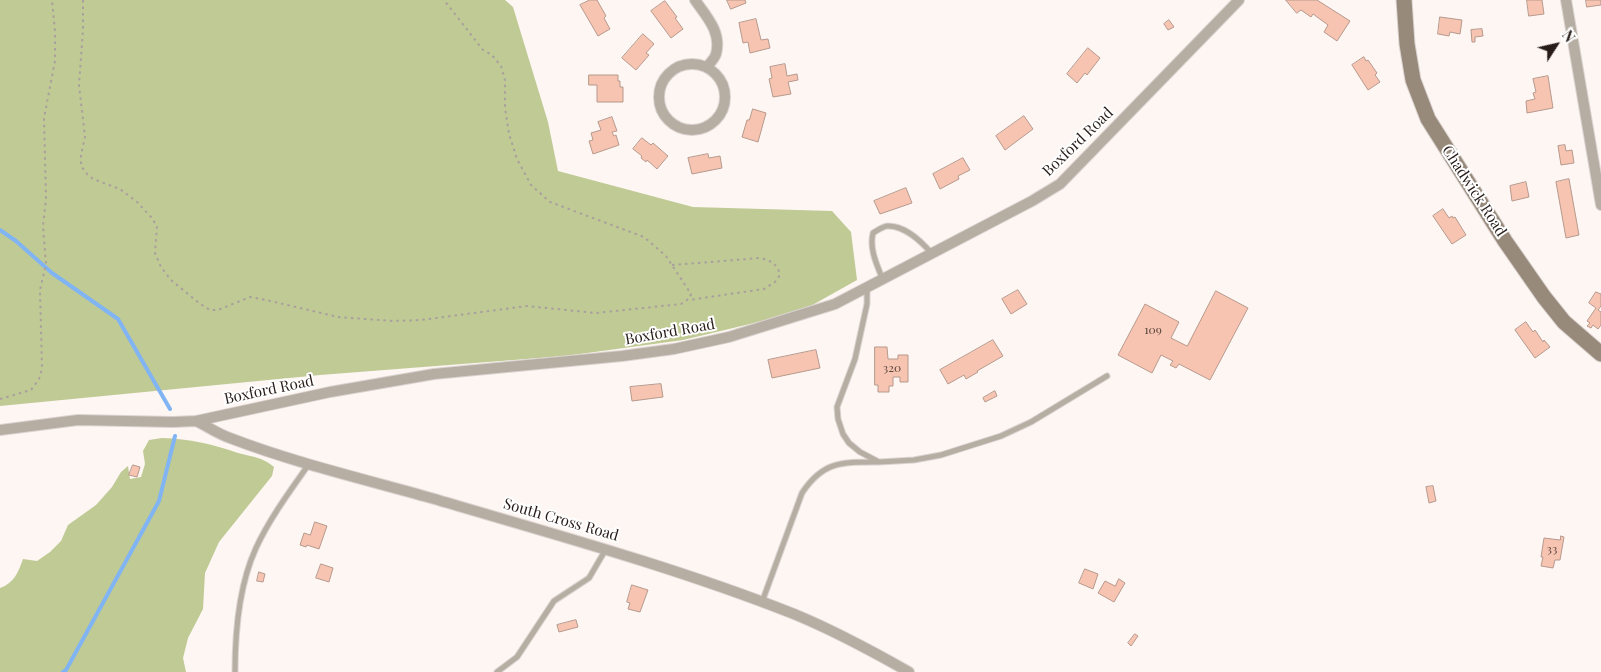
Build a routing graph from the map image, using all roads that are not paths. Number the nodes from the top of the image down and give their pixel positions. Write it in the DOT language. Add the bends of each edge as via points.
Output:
graph roads {
  1 [pos="694,0"];
  2 [pos="1239,0"];
  3 [pos="1404,0"];
  4 [pos="1566,0"];
  5 [pos="707,67"];
  6 [pos="1601,205"];
  7 [pos="932,254"];
  8 [pos="883,280"];
  9 [pos="867,288"];
  10 [pos="1601,354"];
  11 [pos="1108,376"];
  12 [pos="196,421"];
  13 [pos="0,430"];
  14 [pos="879,462"];
  15 [pos="309,464"];
  16 [pos="607,549"];
  17 [pos="762,603"];
  18 [pos="235,672"];
  19 [pos="497,672"];
  20 [pos="909,672"];
  1 -- 5 [label="street" via="713,25 717,38 716,54"];
  2 -- 7 [label="street, Boxford Road" via="1060,184"];
  3 -- 10 [label="street, Chadwick Road" via="1413,80 1428,119 1544,297 1564,322"];
  4 -- 6 [label="street"];
  5 -- 5 [label="street" via="718,76 724,87 722,113 702,130 676,127 666,119 660,107 658,94 662,82 670,71 682,65"];
  7 -- 8 [label="street, Boxford Road"];
  7 -- 8 [label="lane" via="910,234 891,226 882,228 874,233 872,251"];
  8 -- 9 [label="street, Boxford Road"];
  9 -- 12 [label="street, Boxford Road" via="835,304 786,320 674,349 434,374"];
  9 -- 14 [label="lane" via="867,304 854,359 837,407 849,443"];
  11 -- 14 [label="lane" via="1001,436 941,455"];
  12 -- 13 [label="street, Boxford Road" via="78,420"];
  12 -- 15 [label="street, South Cross Road" via="228,438"];
  14 -- 17 [label="lane" via="834,465 812,478 802,493"];
  15 -- 16 [label="street, South Cross Road"];
  15 -- 18 [label="lane" via="273,515 255,549 240,609"];
  16 -- 17 [label="street, South Cross Road"];
  16 -- 19 [label="lane" via="588,578 554,601 517,657"];
  17 -- 20 [label="street, South Cross Road" via="810,622"];
}
